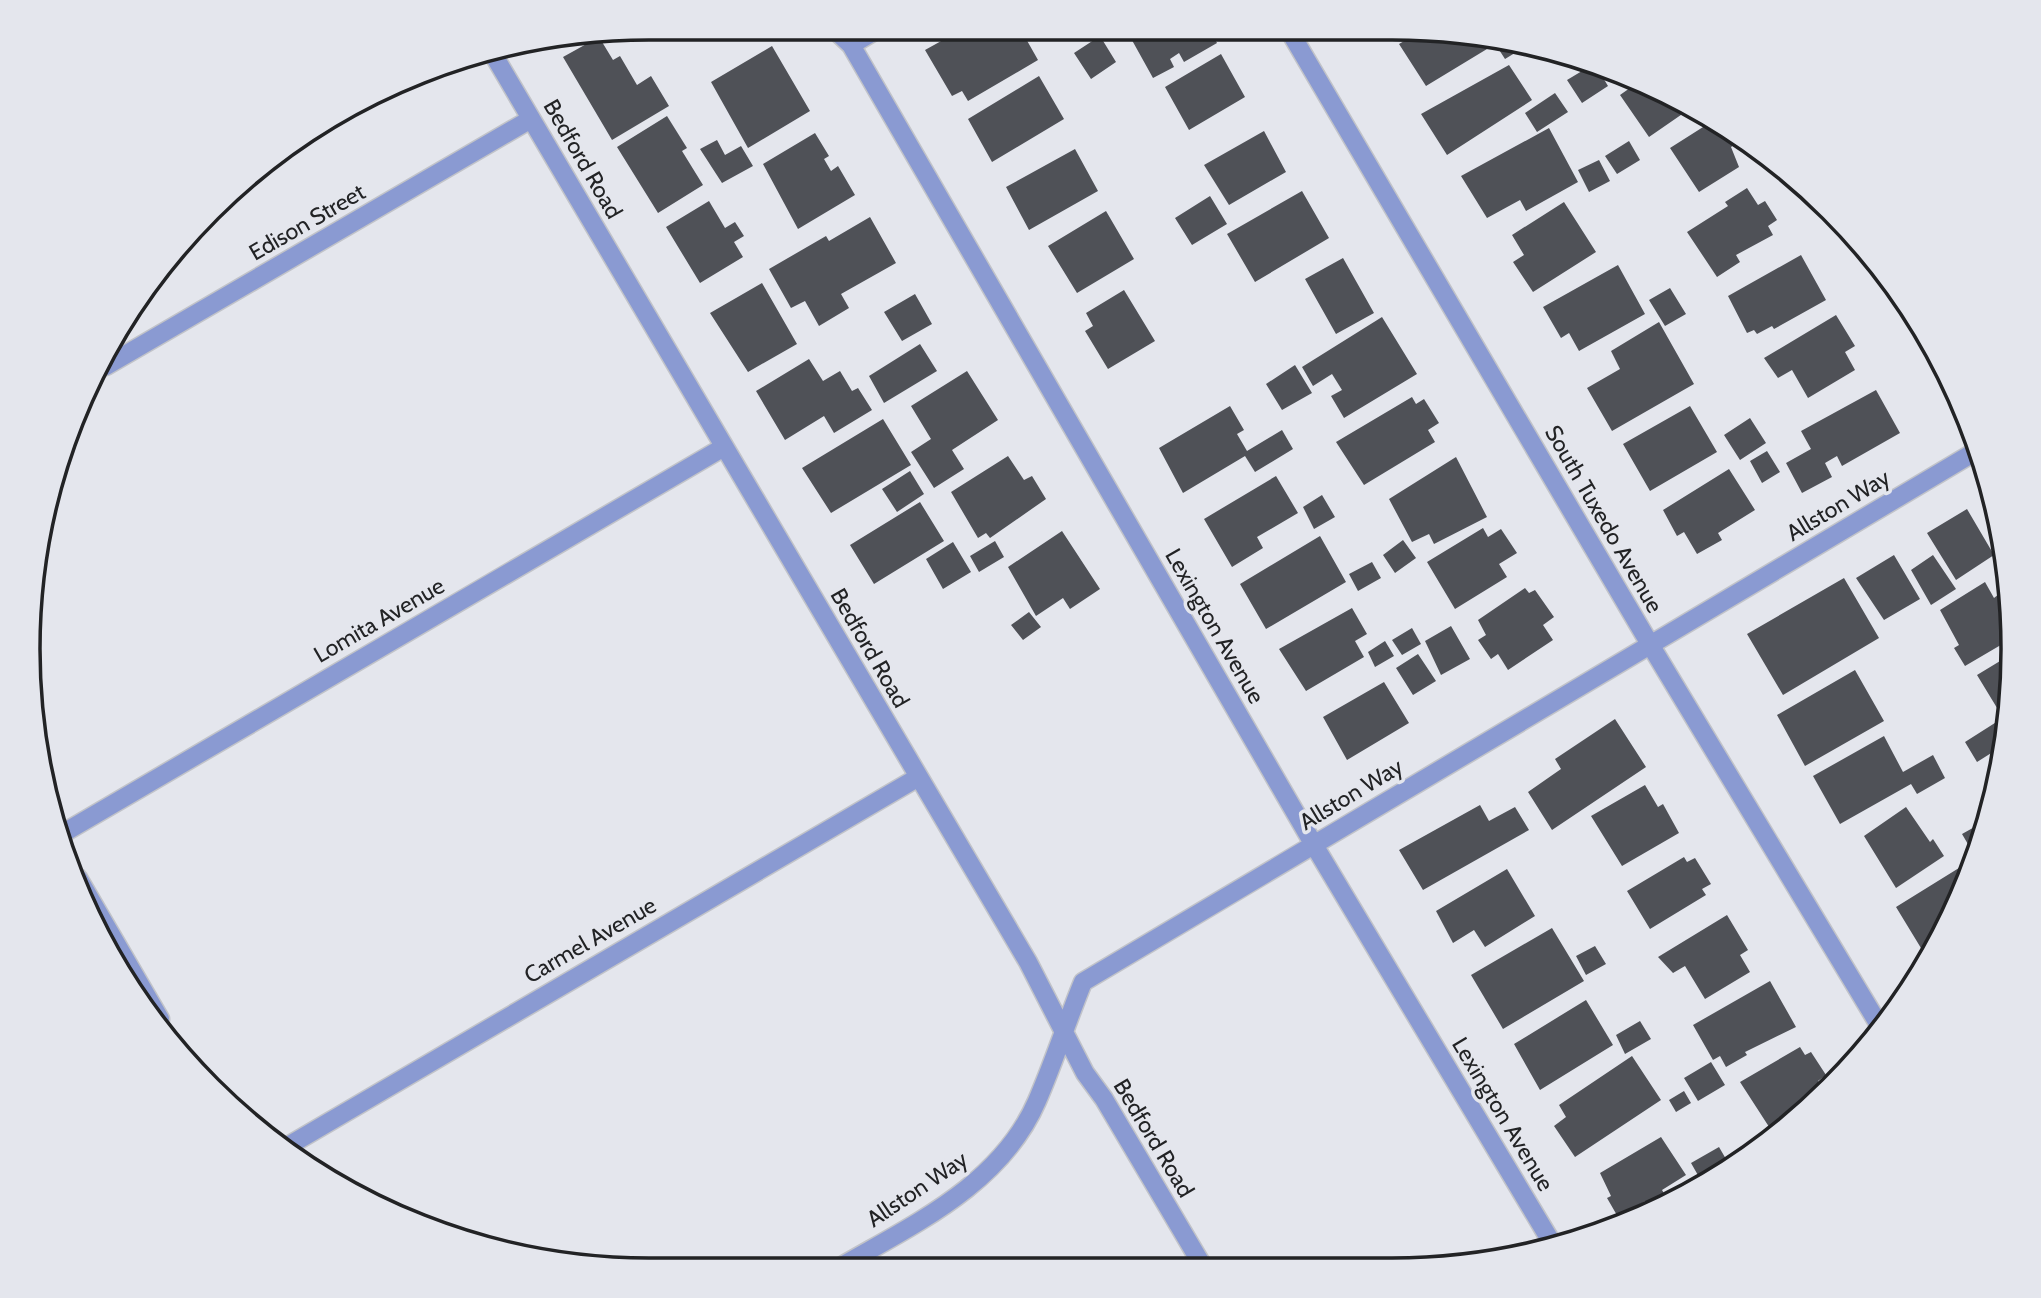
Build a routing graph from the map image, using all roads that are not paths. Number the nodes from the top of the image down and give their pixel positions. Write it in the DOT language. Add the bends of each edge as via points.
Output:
graph roads {
  1 [pos="846,40"];
  2 [pos="860,40"];
  3 [pos="1295,40"];
  4 [pos="851,45"];
  5 [pos="496,60"];
  6 [pos="531,119"];
  7 [pos="113,362"];
  8 [pos="724,447"];
  9 [pos="1969,456"];
  10 [pos="1651,646"];
  11 [pos="918,778"];
  12 [pos="68,830"];
  13 [pos="1314,845"];
  14 [pos="1876,1019"];
  15 [pos="1063,1032"];
  16 [pos="293,1143"];
  17 [pos="1549,1237"];
  18 [pos="856,1258"];
  19 [pos="1198,1258"];
  1 -- 4 [label="street, Lexington Avenue"];
  2 -- 4 [label="street"];
  3 -- 10 [label="street, South Tuxedo Avenue"];
  4 -- 13 [label="street, Lexington Avenue"];
  5 -- 6 [label="street, Bedford Road"];
  6 -- 7 [label="street, Edison Street"];
  6 -- 8 [label="street, Bedford Road"];
  8 -- 11 [label="street, Bedford Road"];
  8 -- 12 [label="street, Lomita Avenue"];
  9 -- 10 [label="street, Allston Way"];
  10 -- 13 [label="street, Allston Way"];
  10 -- 14 [label="street, South Tuxedo Avenue"];
  11 -- 15 [label="street, Bedford Road" via="1028,962"];
  11 -- 16 [label="street, Carmel Avenue"];
  13 -- 15 [label="street, Allston Way" via="1083,982"];
  13 -- 17 [label="street, Lexington Avenue"];
  15 -- 18 [label="street, Allston Way" via="1037,1103 996,1164 931,1214"];
  15 -- 19 [label="street, Bedford Road"];
}
